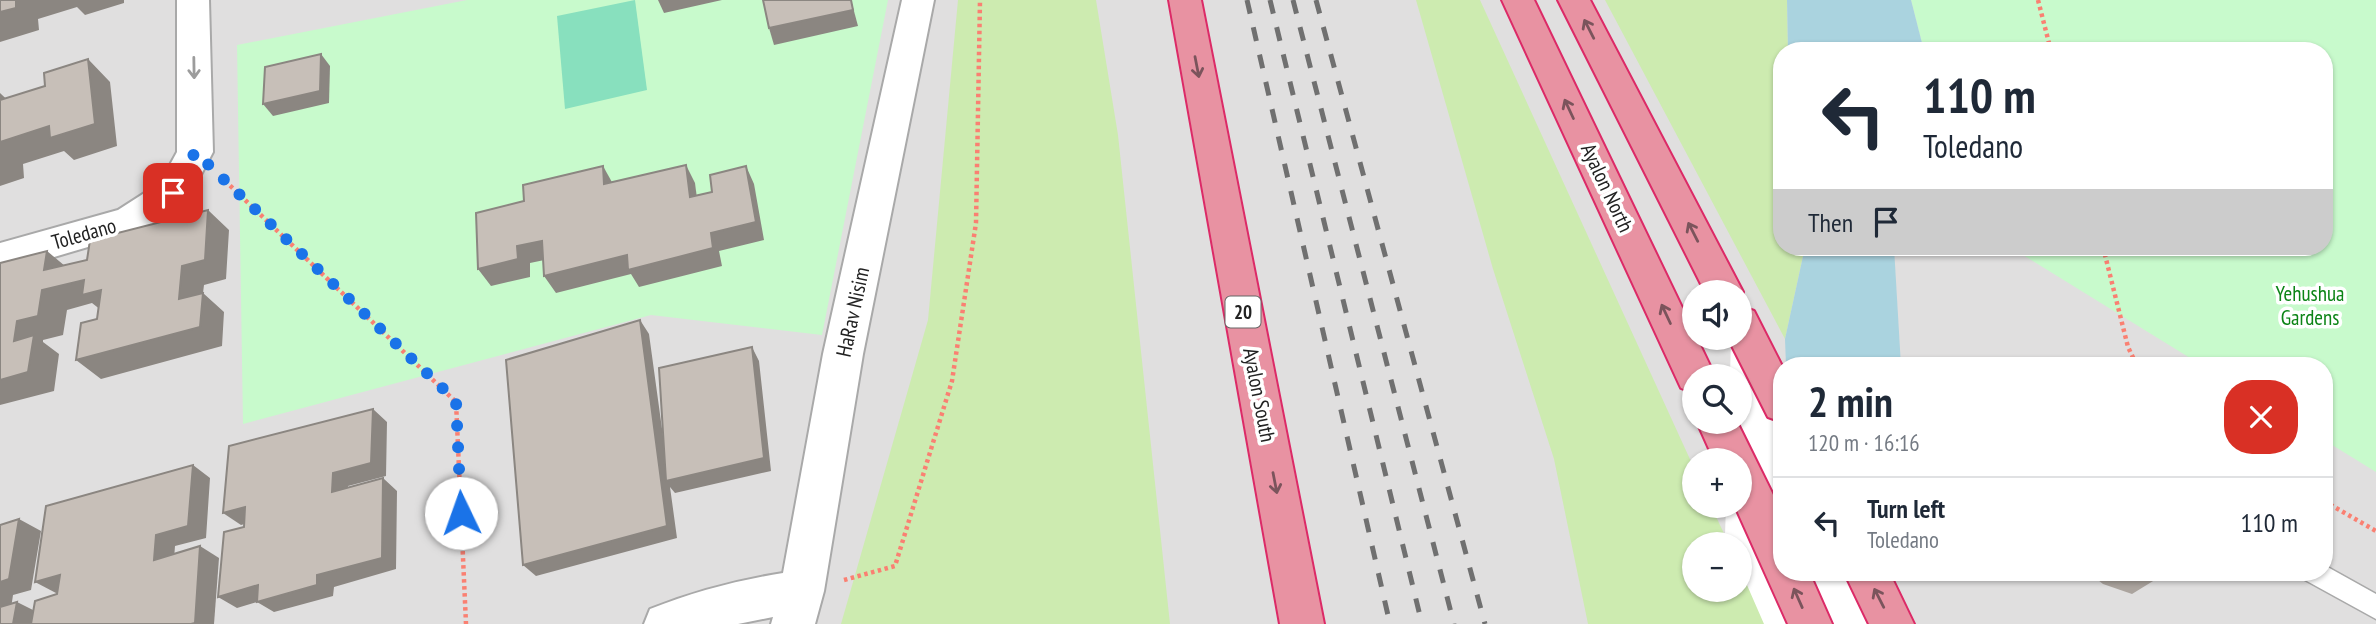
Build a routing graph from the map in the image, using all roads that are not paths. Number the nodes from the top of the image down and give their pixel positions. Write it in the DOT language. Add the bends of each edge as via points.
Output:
graph roads {
  1 [pos="193,0"];
  2 [pos="918,0"];
  3 [pos="1185,0"];
  4 [pos="1520,0"];
  5 [pos="1574,0"];
  6 [pos="0,258"];
  7 [pos="1718,280"];
  8 [pos="1752,346"];
  9 [pos="1689,364"];
  10 [pos="1773,387"];
  11 [pos="1752,496"];
  12 [pos="1773,541"];
  13 [pos="1791,581"];
  14 [pos="1870,581"];
  15 [pos="2330,581"];
  16 [pos="797,607"];
  17 [pos="2376,607"];
  18 [pos="666,624"];
  19 [pos="1302,624"];
  20 [pos="1810,624"];
  21 [pos="1892,624"];
  1 -- 6 [label="street, Toledano, one-way" via="195,152 173,193 129,221"];
  2 -- 16 [label="street, HaRav Nisim"];
  3 -- 19 [label="highway, Ayalon South / 20, one-way"];
  9 -- 4 [label="highway, Ayalon North, one-way"];
  7 -- 5 [label="highway, one-way"];
  8 -- 10 [label="highway"];
  11 -- 12 [label="highway"];
  20 -- 13 [label="highway, one-way"];
  21 -- 14 [label="highway, one-way"];
  15 -- 17 [label="lane"];
  16 -- 18 [label="street" via="748,600"];
}
